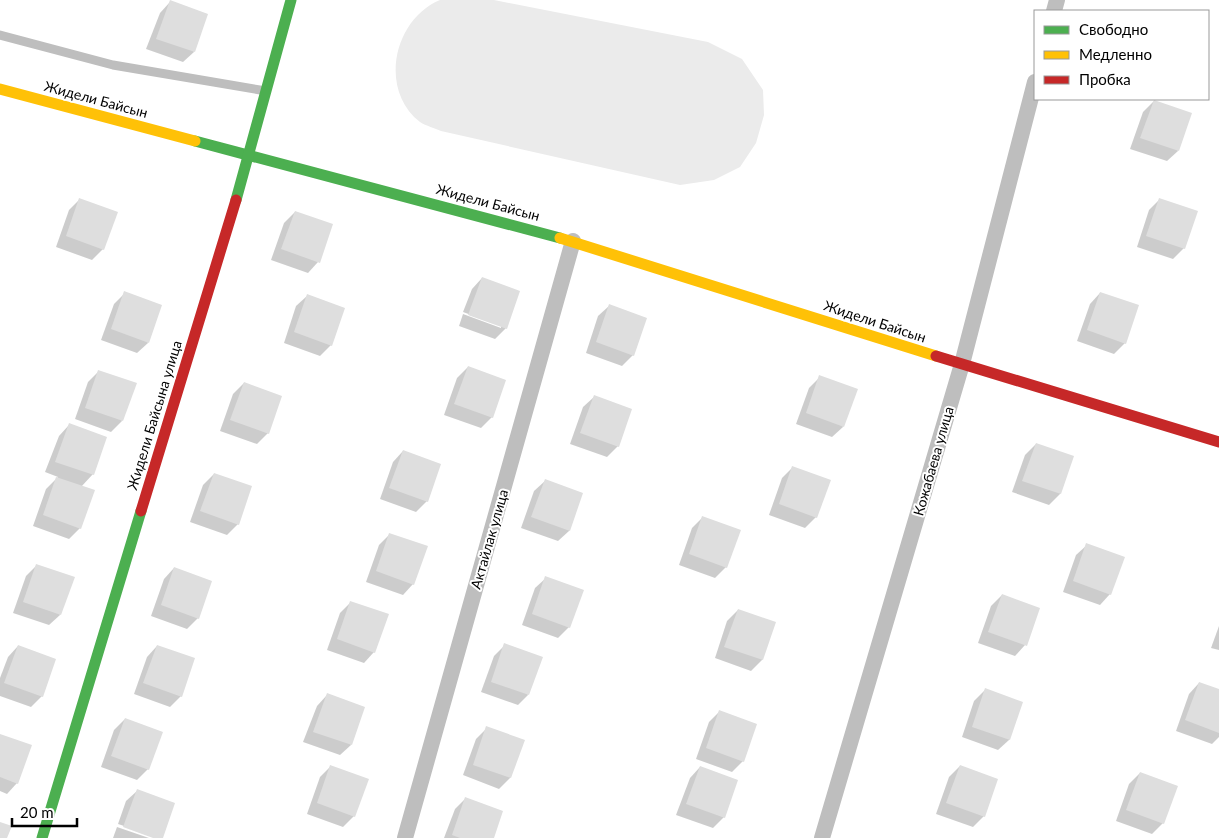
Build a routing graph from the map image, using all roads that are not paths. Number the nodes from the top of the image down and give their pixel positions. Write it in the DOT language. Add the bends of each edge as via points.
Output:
graph roads {
  1 [pos="291,0"];
  2 [pos="0,35"];
  3 [pos="1034,86"];
  4 [pos="0,89"];
  5 [pos="267,91"];
  6 [pos="249,156"];
  7 [pos="573,241"];
  8 [pos="962,364"];
  9 [pos="1219,442"];
  10 [pos="42,838"];
  11 [pos="406,838"];
  12 [pos="822,838"];
  1 -- 5 [label="street, Жидели Байсына улица"];
  2 -- 5 [label="lane" via="113,65"];
  3 -- 8 [label="street, Кожабаева улица"];
  4 -- 6 [label="street, Жидели Байсын"];
  5 -- 6 [label="street, Жидели Байсына улица"];
  6 -- 7 [label="street, Жидели Байсын"];
  6 -- 10 [label="street, Жидели Байсына улица"];
  7 -- 8 [label="street, Жидели Байсын"];
  7 -- 11 [label="street, Актайлак улица"];
  8 -- 9 [label="street, Жидели Байсын"];
  8 -- 12 [label="street, Кожабаева улица"];
}
